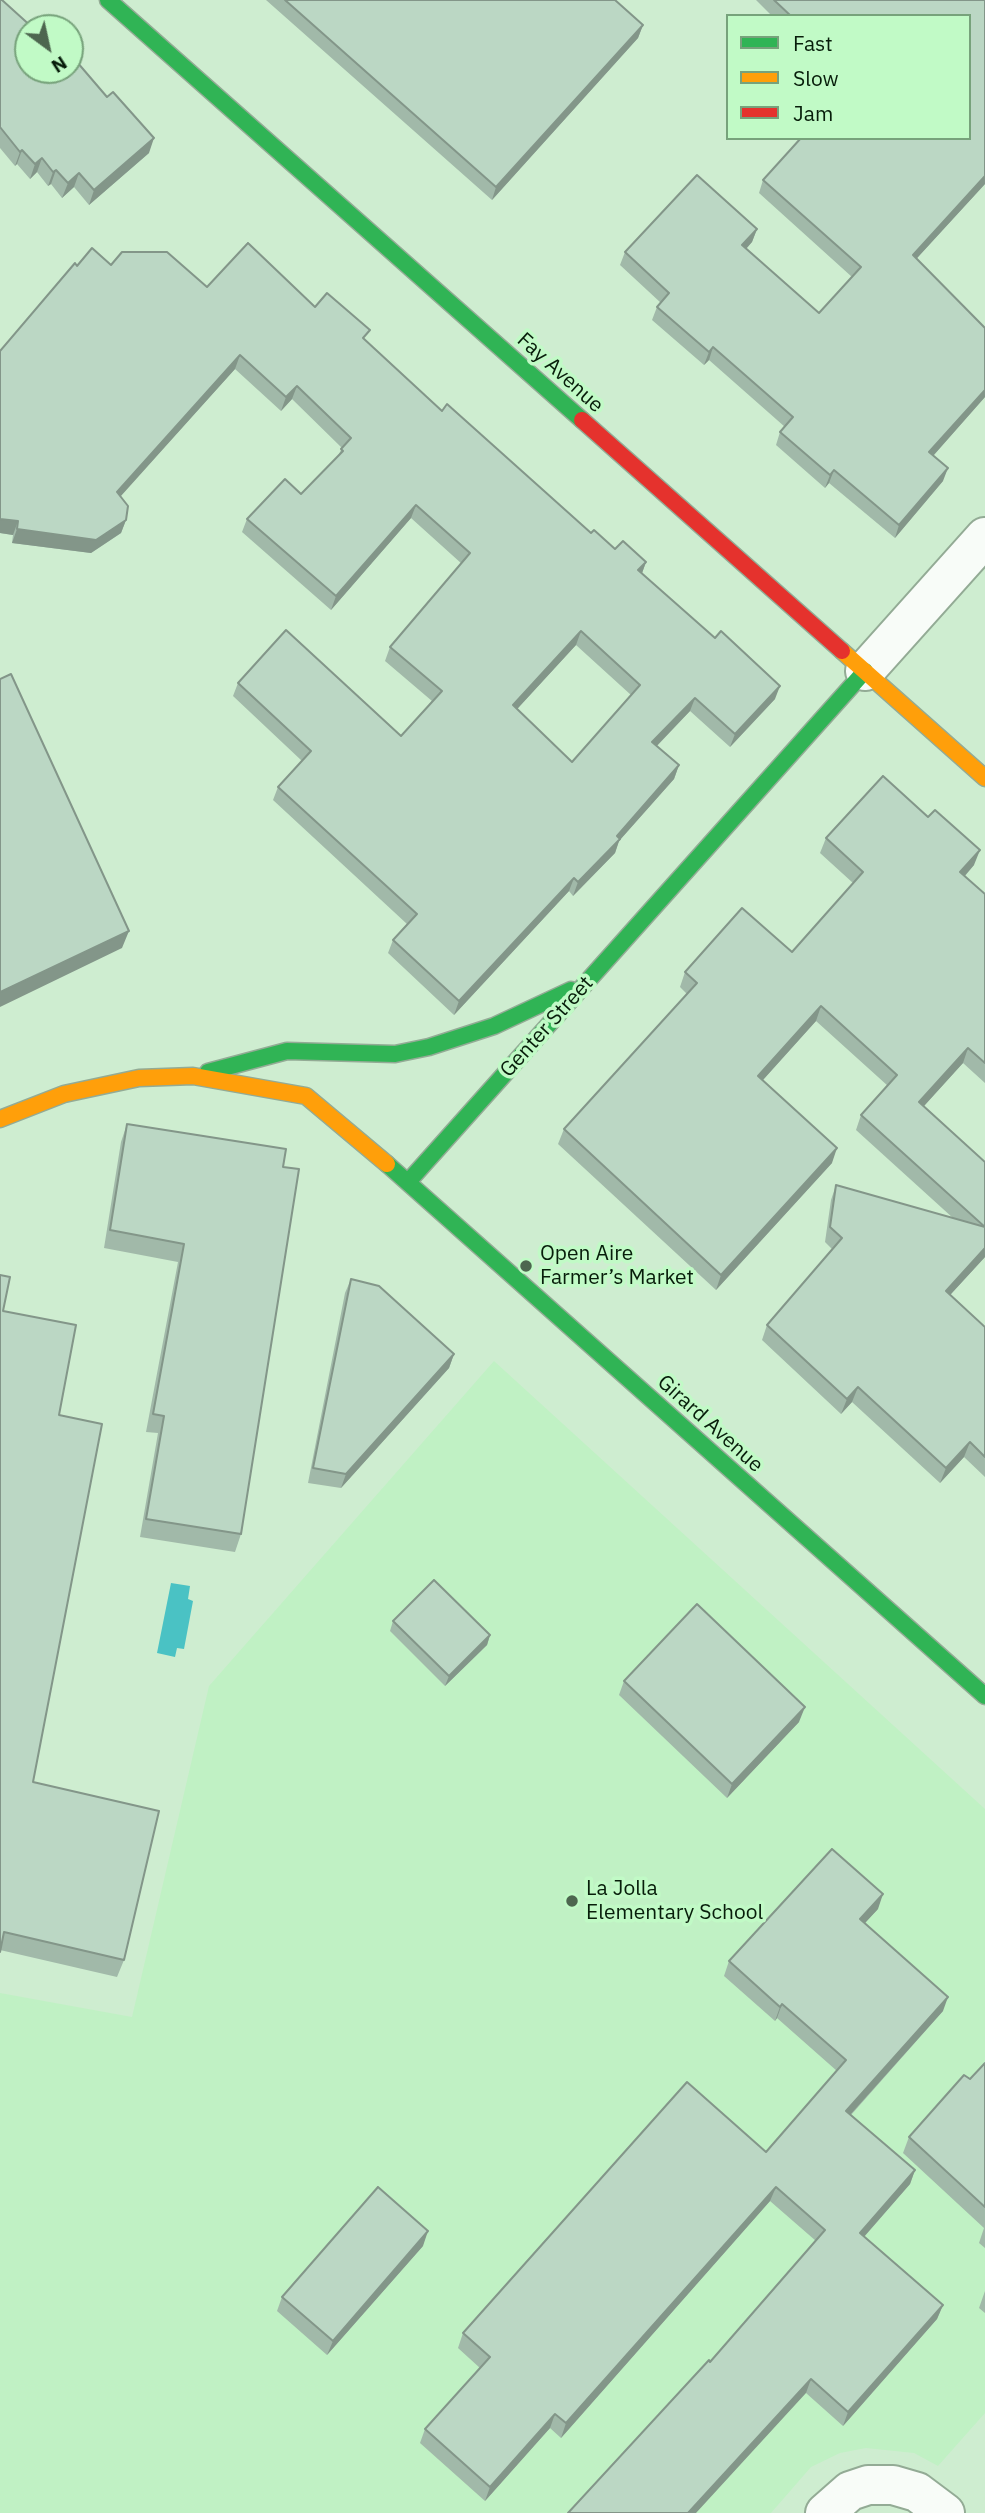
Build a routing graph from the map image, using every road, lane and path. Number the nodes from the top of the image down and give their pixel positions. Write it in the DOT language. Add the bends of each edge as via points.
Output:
graph roads {
  1 [pos="118,3"];
  2 [pos="985,537"];
  3 [pos="865,671"];
  4 [pos="985,778"];
  5 [pos="586,984"];
  6 [pos="193,1076"];
  7 [pos="0,1119"];
  8 [pos="408,1182"];
  9 [pos="985,1696"];
  10 [pos="943,2511"];
  11 [pos="825,2513"];
  1 -- 3 [label="street, Fay Avenue"];
  2 -- 3 [label="street, Genter Street"];
  3 -- 4 [label="street, Fay Avenue"];
  3 -- 5 [label="street, Genter Street"];
  5 -- 6 [label="street" via="494,1026 429,1046 394,1054 287,1051"];
  5 -- 8 [label="street, Genter Street"];
  6 -- 7 [label="street" via="139,1078 64,1094"];
  6 -- 8 [label="street" via="306,1096"];
  8 -- 9 [label="street, Girard Avenue"];
  10 -- 11 [label="street" via="917,2492 893,2484 850,2491"];
}
